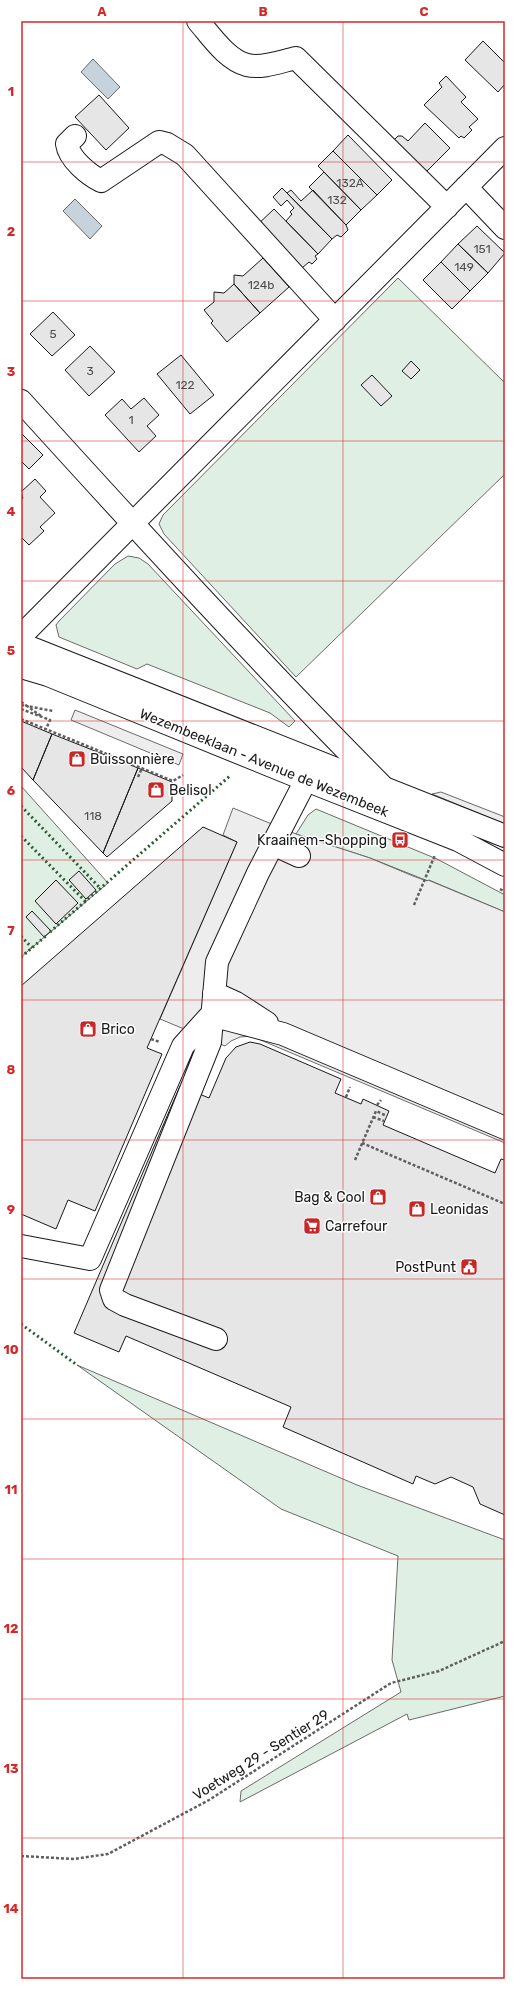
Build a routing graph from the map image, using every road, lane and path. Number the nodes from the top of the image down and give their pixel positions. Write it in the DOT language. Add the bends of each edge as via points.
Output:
graph roads {
  1 [pos="198,21"];
  2 [pos="75,136"];
  3 [pos="505,148"];
  4 [pos="466,187"];
  5 [pos="447,207"];
  6 [pos="505,228"];
  7 [pos="335,320"];
  8 [pos="21,401"];
  9 [pos="131,523"];
  10 [pos="21,636"];
  11 [pos="21,644"];
  12 [pos="21,667"];
  13 [pos="21,702"];
  14 [pos="21,705"];
  15 [pos="27,706"];
  16 [pos="21,709"];
  17 [pos="53,711"];
  18 [pos="21,719"];
  19 [pos="45,719"];
  20 [pos="46,729"];
  21 [pos="142,768"];
  22 [pos="140,771"];
  23 [pos="143,775"];
  24 [pos="183,775"];
  25 [pos="138,777"];
  26 [pos="306,780"];
  27 [pos="381,785"];
  28 [pos="505,836"];
  29 [pos="273,844"];
  30 [pos="299,856"];
  31 [pos="433,860"];
  32 [pos="505,865"];
  33 [pos="414,905"];
  34 [pos="214,993"];
  35 [pos="211,1015"];
  36 [pos="283,1034"];
  37 [pos="373,1116"];
  38 [pos="387,1116"];
  39 [pos="384,1121"];
  40 [pos="505,1128"];
  41 [pos="362,1143"];
  42 [pos="355,1160"];
  43 [pos="505,1204"];
  44 [pos="21,1246"];
  45 [pos="216,1339"];
  46 [pos="505,1641"];
  47 [pos="21,1856"];
  1 -- 5 [label="street" via="231,57 246,65 296,58"];
  2 -- 7 [label="street" via="67,144 68,152 93,177 101,181 159,142 167,144 185,156"];
  3 -- 4 [label="street"];
  4 -- 5 [label="street"];
  4 -- 6 [label="street"];
  5 -- 7 [label="street"];
  7 -- 9 [label="street"];
  8 -- 9 [label="street"];
  9 -- 10 [label="street"];
  9 -- 27 [label="street" via="335,740"];
  11 -- 27 [label="street, Wezembeeklaan - Avenue de Wezembeek"];
  12 -- 26 [label="street, Wezembeeklaan - Avenue de Wezembeek" via="48,675"];
  13 -- 15 [label="path"];
  14 -- 15 [label="path"];
  15 -- 17 [label="path"];
  15 -- 19 [label="path"];
  16 -- 19 [label="path"];
  18 -- 20 [label="path"];
  19 -- 20 [label="path" via="50,720"];
  20 -- 21 [label="path"];
  21 -- 22 [label="path"];
  21 -- 24 [label="path" via="173,781"];
  22 -- 23 [label="path"];
  22 -- 25 [label="path"];
  26 -- 29 [label="street"];
  26 -- 32 [label="street, Wezembeeklaan - Avenue de Wezembeek" via="458,840"];
  27 -- 28 [label="street, Wezembeeklaan - Avenue de Wezembeek"];
  29 -- 30 [label="street"];
  29 -- 34 [label="street" via="217,962"];
  31 -- 33 [label="path"];
  34 -- 35 [label="street"];
  34 -- 36 [label="street" via="236,1003"];
  35 -- 36 [label="street"];
  35 -- 44 [label="street" via="182,1046 90,1259"];
  35 -- 45 [label="street" via="210,1042 111,1290 114,1299 125,1305"];
  36 -- 40 [label="street"];
  37 -- 38 [label="path" via="376,1111"];
  37 -- 39 [label="path"];
  37 -- 41 [label="path"];
  41 -- 42 [label="path"];
  41 -- 43 [label="path"];
  46 -- 47 [label="path, Voetweg 29 - Sentier 29" via="438,1671 391,1683 209,1800 108,1854 74,1859"];
}
